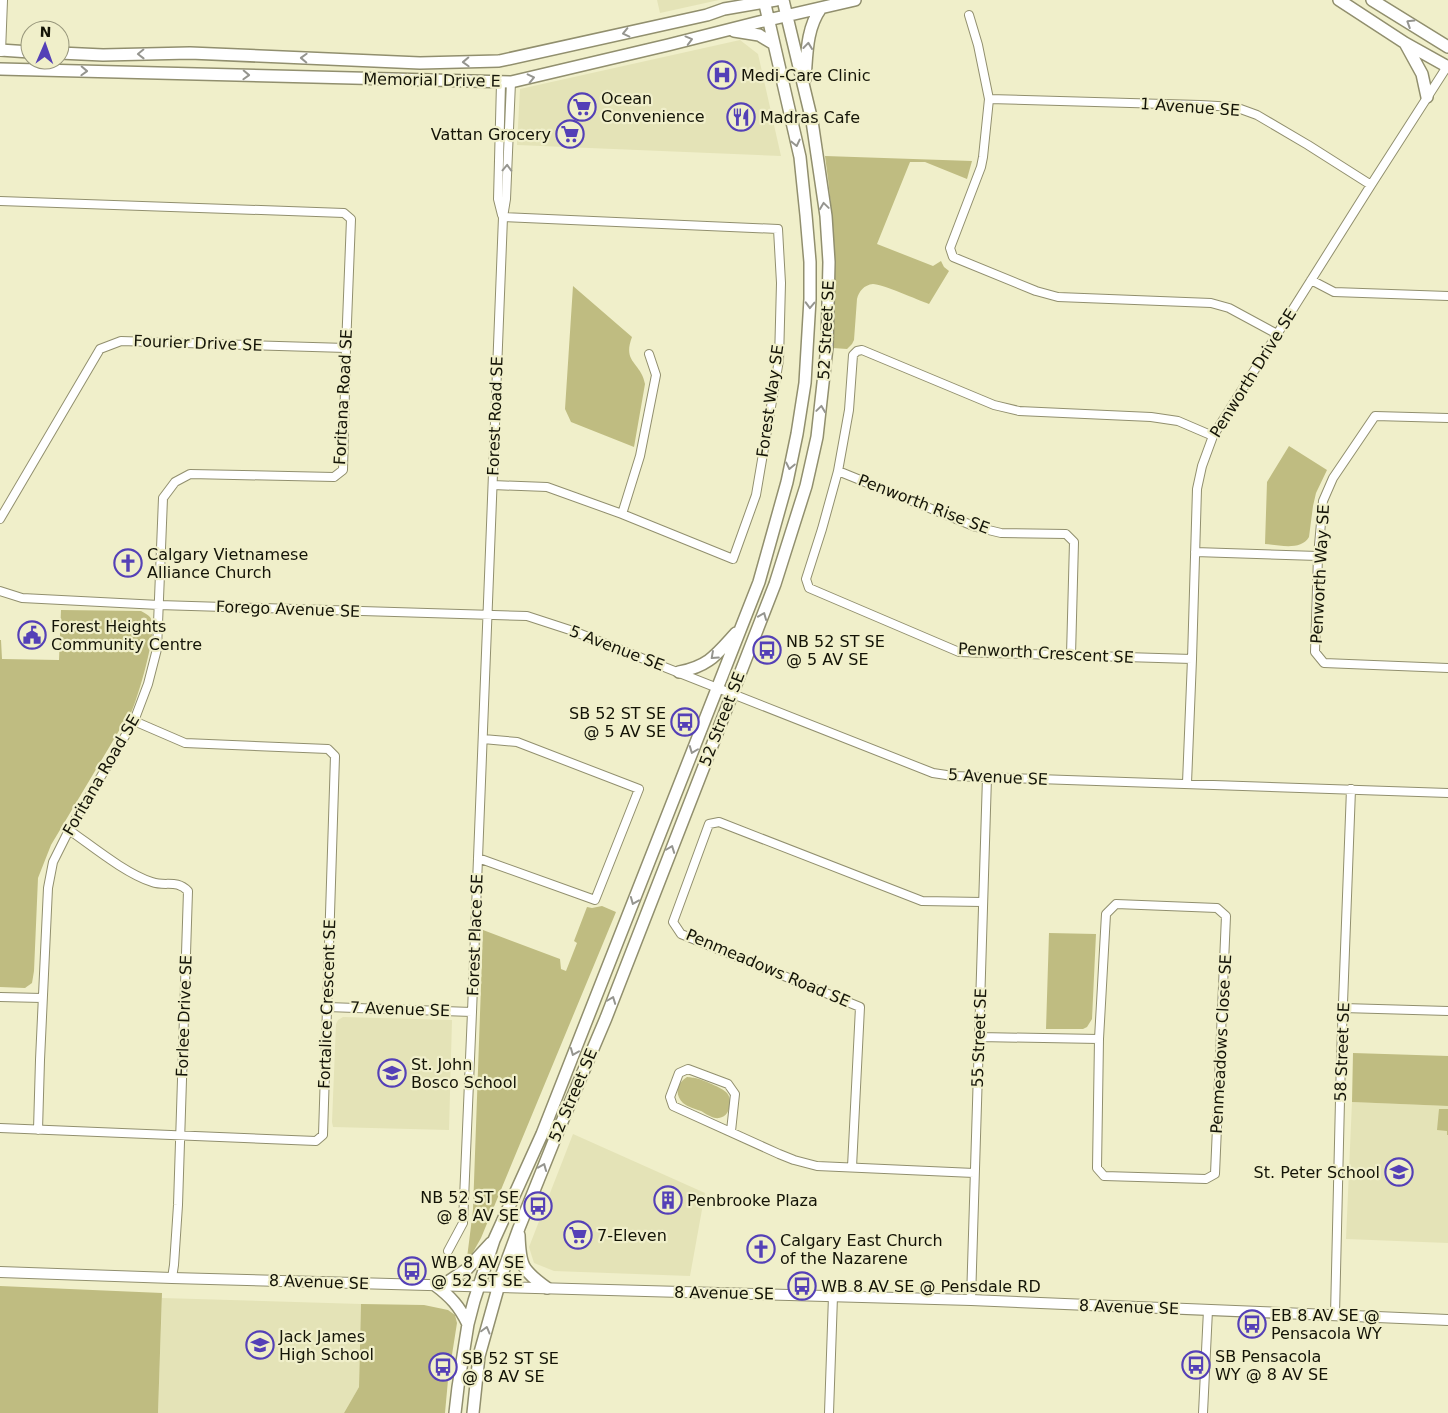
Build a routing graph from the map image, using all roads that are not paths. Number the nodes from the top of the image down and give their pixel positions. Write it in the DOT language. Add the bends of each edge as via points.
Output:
graph roads {
  1 [pos="3,0"];
  2 [pos="732,0"];
  3 [pos="783,0"];
  4 [pos="855,0"];
  5 [pos="1338,0"];
  6 [pos="1372,0"];
  7 [pos="768,1"];
  8 [pos="821,8"];
  9 [pos="724,9"];
  10 [pos="786,15"];
  11 [pos="969,15"];
  12 [pos="769,19"];
  13 [pos="726,30"];
  14 [pos="1405,42"];
  15 [pos="774,44"];
  16 [pos="1448,47"];
  17 [pos="1,52"];
  18 [pos="20,52"];
  19 [pos="70,53"];
  20 [pos="1448,66"];
  21 [pos="0,69"];
  22 [pos="506,82"];
  23 [pos="804,86"];
  24 [pos="1427,97"];
  25 [pos="989,99"];
  26 [pos="1371,184"];
  27 [pos="0,201"];
  28 [pos="503,217"];
  29 [pos="1310,280"];
  30 [pos="1448,296"];
  31 [pos="1277,334"];
  32 [pos="346,348"];
  33 [pos="649,354"];
  34 [pos="1448,418"];
  35 [pos="1213,436"];
  36 [pos="838,471"];
  37 [pos="493,485"];
  38 [pos="622,514"];
  39 [pos="0,519"];
  40 [pos="1195,552"];
  41 [pos="1318,556"];
  42 [pos="0,591"];
  43 [pos="159,605"];
  44 [pos="487,615"];
  45 [pos="740,628"];
  46 [pos="1071,655"];
  47 [pos="1192,659"];
  48 [pos="1448,668"];
  49 [pos="679,672"];
  50 [pos="717,688"];
  51 [pos="732,694"];
  52 [pos="134,721"];
  53 [pos="483,739"];
  54 [pos="987,777"];
  55 [pos="1187,784"];
  56 [pos="1351,789"];
  57 [pos="1448,792"];
  58 [pos="69,830"];
  59 [pos="478,858"];
  60 [pos="982,902"];
  61 [pos="0,997"];
  62 [pos="42,998"];
  63 [pos="327,1007"];
  64 [pos="1343,1008"];
  65 [pos="1448,1011"];
  66 [pos="472,1012"];
  67 [pos="979,1037"];
  68 [pos="1099,1039"];
  69 [pos="0,1128"];
  70 [pos="38,1130"];
  71 [pos="731,1132"];
  72 [pos="180,1135"];
  73 [pos="852,1167"];
  74 [pos="974,1173"];
  75 [pos="519,1228"];
  76 [pos="494,1240"];
  77 [pos="448,1251"];
  78 [pos="0,1272"];
  79 [pos="172,1278"];
  80 [pos="439,1285"];
  81 [pos="479,1286"];
  82 [pos="498,1287"];
  83 [pos="547,1288"];
  84 [pos="833,1296"];
  85 [pos="971,1300"];
  86 [pos="1208,1310"];
  87 [pos="1335,1315"];
  88 [pos="1448,1320"];
  89 [pos="468,1324"];
  90 [pos="455,1413"];
  91 [pos="473,1413"];
  92 [pos="829,1413"];
  93 [pos="1203,1413"];
  1 -- 17 [label="street"];
  2 -- 9 [label="main road"];
  3 -- 10 [label="main road, 52 Street SE"];
  4 -- 8 [label="main road, Memorial Drive E"];
  5 -- 14 [label="main road"];
  16 -- 6 [label="main road, one-way"];
  7 -- 9 [label="main road, Memorial Drive E"];
  7 -- 12 [label="main road, 52 Street SE"];
  8 -- 10 [label="main road, Memorial Drive E"];
  23 -- 8 [label="main road, one-way" via="810,31"];
  9 -- 19 [label="main road, Memorial Drive E, one-way" via="499,61 420,63 190,53"];
  10 -- 12 [label="main road, Memorial Drive E"];
  10 -- 23 [label="main road, 52 Street SE"];
  11 -- 25 [label="street"];
  12 -- 13 [label="main road, Memorial Drive E"];
  12 -- 15 [label="main road, 52 Street SE"];
  13 -- 15 [label="main road" via="754,33"];
  22 -- 13 [label="main road, Memorial Drive E, one-way"];
  14 -- 20 [label="main road"];
  14 -- 24 [label="main road" via="1422,74"];
  15 -- 45 [label="main road, 52 Street SE, one-way" via="800,157 810,262 808,345 805,383 787,482 758,582"];
  17 -- 18 [label="main road"];
  20 -- 24 [label="street, Penworth Drive SE"];
  21 -- 22 [label="main road, Memorial Drive E, one-way"];
  22 -- 28 [label="street, Forest Road SE" via="498,199"];
  51 -- 23 [label="main road, 52 Street SE, one-way" via="776,584 806,486 824,384 829,298 826,216"];
  24 -- 26 [label="street, Penworth Drive SE"];
  25 -- 26 [label="street, 1 Avenue SE" via="1235,107 1257,115"];
  25 -- 31 [label="street" via="983,157 950,248 954,257 1058,297 1211,303 1229,308"];
  26 -- 29 [label="street, Penworth Drive SE"];
  27 -- 32 [label="street, Foritana Road SE" via="344,213 351,220"];
  28 -- 37 [label="street, Forest Road SE"];
  28 -- 38 [label="street, Forest Way SE" via="778,229 782,283 779,360 756,495 733,559"];
  29 -- 30 [label="street" via="1334,292"];
  29 -- 31 [label="street, Penworth Drive SE"];
  31 -- 35 [label="street, Penworth Drive SE"];
  32 -- 39 [label="street, Fourier Drive SE" via="120,341 100,349"];
  32 -- 43 [label="street, Foritana Road SE" via="343,470 334,477 190,474 175,482 163,498"];
  33 -- 38 [label="street" via="656,375 640,456"];
  34 -- 41 [label="street, Penworth Way SE" via="1375,416 1333,478 1323,501"];
  35 -- 36 [label="street, Penworth Crescent SE" via="1178,421 1151,417 1019,411 994,404 862,350 853,355 849,410"];
  35 -- 40 [label="street, Penworth Drive SE" via="1197,489"];
  36 -- 46 [label="street, Penworth Rise SE" via="976,527 1000,533 1066,534 1074,542"];
  36 -- 46 [label="street, Penworth Crescent SE" via="806,579 809,588 959,652"];
  37 -- 38 [label="street, Forest Way SE" via="547,487"];
  37 -- 44 [label="street, Forest Road SE"];
  40 -- 41 [label="street"];
  40 -- 47 [label="street, Penworth Drive SE"];
  41 -- 48 [label="street, Penworth Way SE" via="1315,652 1324,663"];
  42 -- 43 [label="street, Forego Avenue SE" via="22,598"];
  43 -- 44 [label="street, Forego Avenue SE"];
  43 -- 52 [label="street, Foritana Road SE" via="157,649"];
  44 -- 49 [label="street, 5 Avenue SE" via="528,616"];
  44 -- 53 [label="street, Forest Place SE"];
  45 -- 49 [label="main road, one-way" via="706,663"];
  45 -- 50 [label="main road, 52 Street SE"];
  46 -- 47 [label="street, Penworth Crescent SE"];
  47 -- 55 [label="street, Penworth Drive SE"];
  49 -- 50 [label="street, 5 Avenue SE"];
  50 -- 51 [label="street, 5 Avenue SE"];
  50 -- 76 [label="main road, 52 Street SE, one-way" via="542,1134"];
  51 -- 54 [label="street, 5 Avenue SE" via="933,772"];
  75 -- 51 [label="main road, 52 Street SE, one-way" via="606,1018"];
  52 -- 58 [label="street, Foritana Road SE"];
  52 -- 63 [label="street, Fortalice Crescent SE" via="185,744 328,749 335,756"];
  53 -- 59 [label="street, Forest Place SE"];
  53 -- 59 [label="street" via="518,742 639,789 596,900"];
  54 -- 55 [label="street, 5 Avenue SE"];
  54 -- 60 [label="street, 55 Street SE"];
  55 -- 56 [label="street, 5 Avenue SE"];
  56 -- 57 [label="street, 5 Avenue SE"];
  56 -- 64 [label="street, 58 Street SE"];
  58 -- 62 [label="street, Foritana Road SE" via="53,862 48,888"];
  58 -- 72 [label="street, Forlee Drive SE" via="129,871 153,882 182,885 188,891"];
  59 -- 66 [label="street, Forest Place SE"];
  60 -- 67 [label="street, 55 Street SE"];
  60 -- 73 [label="street, Penmeadows Road SE" via="922,900 719,822 709,824 673,922 681,934 860,1007"];
  61 -- 62 [label="street"];
  62 -- 70 [label="street, Foritana Road SE"];
  63 -- 66 [label="street, 7 Avenue SE"];
  63 -- 72 [label="street, Fortalice Crescent SE" via="323,1135 316,1140"];
  64 -- 65 [label="street"];
  64 -- 87 [label="street, 58 Street SE"];
  66 -- 77 [label="street, Forest Place SE" via="463,1223"];
  67 -- 68 [label="street"];
  67 -- 74 [label="street, 55 Street SE"];
  68 -- 68 [label="street, Penmeadows Close SE" via="1097,1168 1104,1176 1206,1179 1215,1174 1226,916 1217,908 1116,904 1106,914"];
  69 -- 70 [label="street, Fortalice Crescent SE"];
  70 -- 72 [label="street, Fortalice Crescent SE"];
  71 -- 71 [label="street" via="735,1094 728,1084 688,1069 679,1073 670,1097 674,1106"];
  71 -- 73 [label="street" via="794,1160 817,1166"];
  72 -- 79 [label="street, Forlee Drive SE"];
  73 -- 74 [label="street"];
  74 -- 85 [label="street, 55 Street SE"];
  75 -- 82 [label="main road, 52 Street SE"];
  75 -- 83 [label="main road" via="524,1268"];
  76 -- 80 [label="main road" via="466,1268"];
  76 -- 81 [label="main road, 52 Street SE"];
  78 -- 79 [label="street, 8 Avenue SE"];
  79 -- 80 [label="street, 8 Avenue SE"];
  80 -- 81 [label="street, 8 Avenue SE"];
  80 -- 89 [label="main road" via="457,1304"];
  81 -- 82 [label="street, 8 Avenue SE"];
  81 -- 89 [label="main road, 52 Street SE"];
  82 -- 83 [label="street, 8 Avenue SE"];
  91 -- 82 [label="main road, 52 Street SE, one-way" via="479,1356"];
  83 -- 84 [label="street, 8 Avenue SE"];
  84 -- 85 [label="street, 8 Avenue SE"];
  84 -- 92 [label="street"];
  85 -- 86 [label="street, 8 Avenue SE"];
  86 -- 87 [label="street, 8 Avenue SE"];
  86 -- 93 [label="street"];
  87 -- 88 [label="street, 8 Avenue SE"];
  89 -- 90 [label="main road, 52 Street SE"];
}
